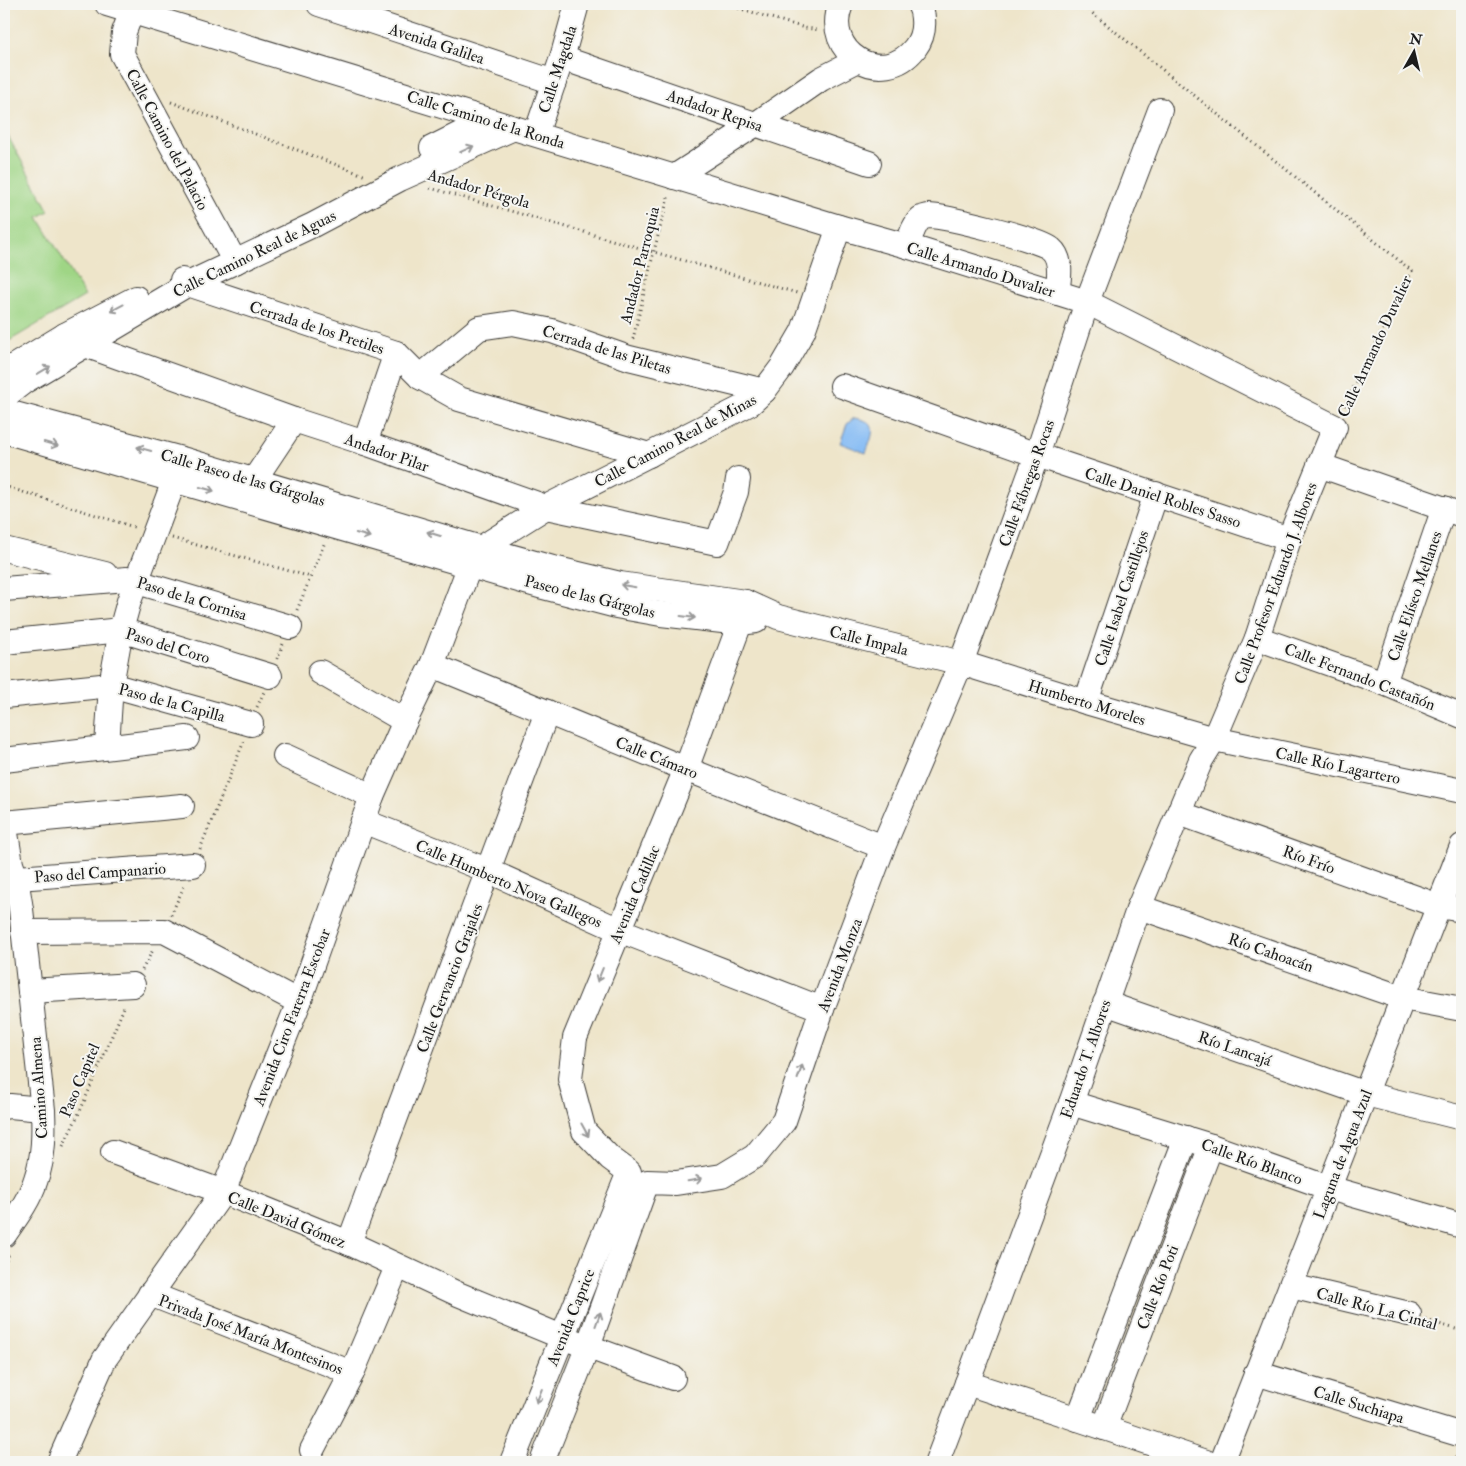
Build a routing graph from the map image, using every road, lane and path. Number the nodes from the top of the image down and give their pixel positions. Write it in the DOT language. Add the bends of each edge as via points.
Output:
graph roads {
  1 [pos="107,4"];
  2 [pos="320,4"];
  3 [pos="577,4"];
  4 [pos="724,4"];
  5 [pos="841,4"];
  6 [pos="919,4"];
  7 [pos="1081,4"];
  8 [pos="132,11"];
  9 [pos="837,33"];
  10 [pos="562,58"];
  11 [pos="858,60"];
  12 [pos="554,82"];
  13 [pos="169,102"];
  14 [pos="1160,110"];
  15 [pos="488,120"];
  16 [pos="756,124"];
  17 [pos="525,131"];
  18 [pos="869,163"];
  19 [pos="674,177"];
  20 [pos="371,178"];
  21 [pos="428,187"];
  22 [pos="839,227"];
  23 [pos="907,246"];
  24 [pos="654,252"];
  25 [pos="231,256"];
  26 [pos="182,280"];
  27 [pos="1057,293"];
  28 [pos="814,298"];
  29 [pos="1087,302"];
  30 [pos="75,340"];
  31 [pos="396,353"];
  32 [pos="629,358"];
  33 [pos="4,372"];
  34 [pos="420,377"];
  35 [pos="842,386"];
  36 [pos="764,392"];
  37 [pos="4,397"];
  38 [pos="294,420"];
  39 [pos="1335,427"];
  40 [pos="5,431"];
  41 [pos="365,443"];
  42 [pos="649,455"];
  43 [pos="1037,455"];
  44 [pos="1319,465"];
  45 [pos="178,469"];
  46 [pos="738,479"];
  47 [pos="254,480"];
  48 [pos="1156,494"];
  49 [pos="546,507"];
  50 [pos="1453,512"];
  51 [pos="1290,539"];
  52 [pos="4,549"];
  53 [pos="476,557"];
  54 [pos="132,580"];
  55 [pos="4,589"];
  56 [pos="743,613"];
  57 [pos="290,627"];
  58 [pos="121,630"];
  59 [pos="1257,638"];
  60 [pos="4,642"];
  61 [pos="961,663"];
  62 [pos="432,665"];
  63 [pos="320,672"];
  64 [pos="270,676"];
  65 [pos="1384,683"];
  66 [pos="111,685"];
  67 [pos="4,696"];
  68 [pos="1086,702"];
  69 [pos="547,712"];
  70 [pos="1462,716"];
  71 [pos="405,721"];
  72 [pos="251,724"];
  73 [pos="187,738"];
  74 [pos="1214,739"];
  75 [pos="107,746"];
  76 [pos="285,756"];
  77 [pos="4,760"];
  78 [pos="686,769"];
  79 [pos="1462,791"];
  80 [pos="372,796"];
  81 [pos="182,806"];
  82 [pos="1178,813"];
  83 [pos="364,821"];
  84 [pos="4,822"];
  85 [pos="1462,846"];
  86 [pos="883,847"];
  87 [pos="193,865"];
  88 [pos="489,871"];
  89 [pos="9,875"];
  90 [pos="1439,906"];
  91 [pos="1139,907"];
  92 [pos="1462,910"];
  93 [pos="619,930"];
  94 [pos="164,931"];
  95 [pos="22,932"];
  96 [pos="133,985"];
  97 [pos="30,991"];
  98 [pos="1403,998"];
  99 [pos="299,1002"];
  100 [pos="1105,1003"];
  101 [pos="1462,1009"];
  102 [pos="822,1010"];
  103 [pos="1366,1094"];
  104 [pos="1071,1103"];
  105 [pos="4,1107"];
  106 [pos="31,1108"];
  107 [pos="1462,1118"];
  108 [pos="1186,1138"];
  109 [pos="1211,1146"];
  110 [pos="61,1151"];
  111 [pos="113,1152"];
  112 [pos="638,1177"];
  113 [pos="1328,1188"];
  114 [pos="223,1192"];
  115 [pos="4,1220"];
  116 [pos="1462,1226"];
  117 [pos="616,1233"];
  118 [pos="8,1242"];
  119 [pos="349,1243"];
  120 [pos="4,1265"];
  121 [pos="397,1267"];
  122 [pos="1291,1286"];
  123 [pos="150,1294"];
  124 [pos="1409,1314"];
  125 [pos="1462,1331"];
  126 [pos="562,1337"];
  127 [pos="588,1346"];
  128 [pos="352,1373"];
  129 [pos="1256,1373"];
  130 [pos="672,1378"];
  131 [pos="967,1384"];
  132 [pos="1078,1419"];
  133 [pos="1104,1428"];
  134 [pos="1462,1435"];
  135 [pos="312,1450"];
  136 [pos="59,1462"];
  137 [pos="512,1462"];
  138 [pos="542,1462"];
  139 [pos="937,1462"];
  140 [pos="1206,1462"];
  141 [pos="1222,1462"];
  1 -- 8 [label="street, Calle Camino de la Ronda"];
  2 -- 12 [label="street, Avenida Galilea"];
  3 -- 10 [label="street, Calle Magdala"];
  4 -- 9 [label="path" via="805,28"];
  5 -- 9 [label="street" via="837,14"];
  6 -- 11 [label="street" via="924,18 922,33 910,54 882,66"];
  7 -- 39 [label="path, Calle Armando Duvalier" via="1412,271"];
  8 -- 15 [label="street, Calle Camino de la Ronda"];
  8 -- 25 [label="street, Calle Camino del Palacio" via="124,32 122,54"];
  9 -- 11 [label="street" via="843,47"];
  10 -- 12 [label="street, Calle Magdala"];
  10 -- 16 [label="street, Andador Repisa"];
  11 -- 16 [label="street" via="821,79"];
  12 -- 17 [label="street, Calle Magdala"];
  13 -- 20 [label="path"];
  14 -- 29 [label="street, Calle Fábregas Rocas"];
  15 -- 17 [label="street, Calle Camino de la Ronda"];
  15 -- 20 [label="street, Calle Camino Real de Aguas"];
  16 -- 18 [label="street, Andador Repisa"];
  16 -- 19 [label="street"];
  17 -- 19 [label="street, Calle Camino de la Ronda"];
  25 -- 17 [label="street, Calle Camino Real de Aguas, one-way" via="313,225 400,179"];
  19 -- 22 [label="street, Calle Camino de la Ronda"];
  19 -- 24 [label="path, Andador Parroquia"];
  20 -- 25 [label="street, Calle Camino Real de Aguas"];
  21 -- 24 [label="path, Andador Pérgola"];
  22 -- 23 [label="street, Calle Armando Duvalier"];
  22 -- 28 [label="street, Calle Camino Real de Minas"];
  23 -- 27 [label="street, Calle Armando Duvalier"];
  23 -- 27 [label="street" via="917,223 929,216 1029,240 1051,249 1057,259"];
  24 -- 28 [label="path, Andador Pérgola"];
  24 -- 32 [label="path, Andador Parroquia"];
  25 -- 26 [label="street, Calle Camino Real de Aguas"];
  26 -- 30 [label="street, Calle Camino Real de Aguas"];
  26 -- 31 [label="street, Cerrada de los Pretiles"];
  27 -- 29 [label="street, Calle Armando Duvalier"];
  28 -- 36 [label="street, Calle Camino Real de Minas" via="803,331"];
  29 -- 39 [label="street, Calle Armando Duvalier"];
  29 -- 43 [label="street, Calle Fábregas Rocas"];
  30 -- 33 [label="street, Calle Camino Real de Aguas"];
  37 -- 30 [label="street, Calle Camino Real de Aguas, one-way"];
  30 -- 38 [label="street, Andador Pilar"];
  31 -- 34 [label="street, Cerrada de los Pretiles"];
  31 -- 41 [label="street"];
  32 -- 34 [label="street, Cerrada de las Piletas" via="552,331 513,323 479,328"];
  32 -- 36 [label="street, Cerrada de las Piletas"];
  34 -- 42 [label="street, Cerrada de los Pretiles" via="459,399"];
  35 -- 43 [label="street, Calle Daniel Robles Sasso"];
  36 -- 42 [label="street, Calle Camino Real de Minas" via="751,402"];
  38 -- 41 [label="street, Andador Pilar"];
  38 -- 47 [label="street"];
  39 -- 44 [label="street, Calle Profesor Eduardo J. Albores"];
  40 -- 45 [label="street, Calle Paseo de las Gárgolas"];
  41 -- 49 [label="street, Andador Pilar"];
  42 -- 49 [label="street, Calle Camino Real de Minas"];
  43 -- 48 [label="street, Calle Daniel Robles Sasso"];
  43 -- 61 [label="street, Calle Fábregas Rocas"];
  44 -- 50 [label="street"];
  44 -- 51 [label="street, Calle Profesor Eduardo J. Albores"];
  45 -- 47 [label="street, Calle Paseo de las Gárgolas"];
  45 -- 53 [label="street, Calle Paseo de las Gárgolas, one-way"];
  45 -- 54 [label="street"];
  46 -- 49 [label="street, Andador Pilar" via="717,543"];
  53 -- 47 [label="street, Calle Paseo de las Gárgolas, one-way"];
  48 -- 51 [label="street, Calle Daniel Robles Sasso"];
  48 -- 68 [label="street, Calle Isabel Castillejos"];
  49 -- 53 [label="street, Calle Camino Real de Minas"];
  50 -- 65 [label="street, Calle Elíseo Mellanes"];
  51 -- 59 [label="street, Calle Profesor Eduardo J. Albores"];
  52 -- 54 [label="street"];
  53 -- 56 [label="street, Paseo de las Gárgolas" via="616,606 661,614"];
  53 -- 62 [label="street, Avenida Ciro Farerra Escobar"];
  54 -- 55 [label="street, Paso de la Cornisa"];
  54 -- 57 [label="street, Paso de la Cornisa"];
  54 -- 58 [label="street"];
  56 -- 61 [label="street, Calle Impala" via="778,617"];
  56 -- 78 [label="street, Avenida Cadillac"];
  58 -- 60 [label="street, Paso del Coro"];
  58 -- 64 [label="street, Paso del Coro"];
  58 -- 66 [label="street"];
  59 -- 65 [label="street, Calle Fernando Castañón"];
  59 -- 74 [label="street, Calle Profesor Eduardo J. Albores"];
  61 -- 68 [label="street, Humberto Moreles"];
  61 -- 86 [label="street, Avenida Monza"];
  62 -- 69 [label="street, Calle Cámaro"];
  62 -- 71 [label="street, Avenida Ciro Farerra Escobar"];
  63 -- 71 [label="street"];
  65 -- 70 [label="street, Calle Fernando Castañón"];
  66 -- 67 [label="street, Paso de la Capilla"];
  66 -- 72 [label="street, Paso de la Capilla"];
  66 -- 75 [label="street"];
  68 -- 74 [label="street, Humberto Moreles"];
  69 -- 78 [label="street, Calle Cámaro"];
  69 -- 88 [label="street, Calle Gervancio Grajales"];
  71 -- 80 [label="street, Avenida Ciro Farerra Escobar"];
  73 -- 75 [label="street"];
  74 -- 79 [label="street, Calle Río Lagartero"];
  74 -- 82 [label="street, Eduardo T. Albores"];
  75 -- 77 [label="street"];
  76 -- 80 [label="street"];
  78 -- 86 [label="street, Calle Cámaro"];
  78 -- 93 [label="street, Avenida Cadillac"];
  80 -- 83 [label="street, Avenida Ciro Farerra Escobar"];
  81 -- 84 [label="street"];
  82 -- 90 [label="street, Río Frío"];
  82 -- 91 [label="street, Eduardo T. Albores"];
  83 -- 88 [label="street, Calle Humberto Nova Gallegos"];
  83 -- 99 [label="street, Avenida Ciro Farerra Escobar"];
  84 -- 89 [label="street"];
  85 -- 90 [label="street, Laguna de Agua Azul"];
  86 -- 102 [label="street, Avenida Monza"];
  87 -- 89 [label="street, Paso del Campanario"];
  88 -- 93 [label="street, Calle Humberto Nova Gallegos"];
  88 -- 119 [label="street, Calle Gervancio Grajales"];
  89 -- 95 [label="street, Camino Almena"];
  89 -- 106 [label="street, Camino Almena" via="16,994"];
  90 -- 92 [label="street, Río Frío"];
  90 -- 98 [label="street, Laguna de Agua Azul"];
  91 -- 98 [label="street, Río Cahoacán"];
  91 -- 100 [label="street, Eduardo T. Albores"];
  93 -- 102 [label="street, Calle Humberto Nova Gallegos"];
  93 -- 112 [label="street, Avenida Cadillac, one-way" via="574,1038 570,1079 584,1131 610,1158"];
  94 -- 95 [label="street"];
  94 -- 96 [label="path, Paso Capitel"];
  94 -- 99 [label="street"];
  95 -- 97 [label="street, Camino Almena"];
  96 -- 97 [label="street"];
  96 -- 110 [label="path, Paso Capitel"];
  97 -- 118 [label="street, Camino Almena" via="44,1142 36,1179"];
  98 -- 101 [label="street, Río Cahoacán"];
  98 -- 103 [label="street, Laguna de Agua Azul"];
  99 -- 114 [label="street, Avenida Ciro Farerra Escobar"];
  100 -- 103 [label="street, Río Lancajá"];
  100 -- 104 [label="street, Eduardo T. Albores"];
  112 -- 102 [label="street, Avenida Monza, one-way" via="676,1184 722,1176 755,1156 784,1121"];
  103 -- 107 [label="street, Río Lancajá"];
  103 -- 113 [label="street, Laguna de Agua Azul"];
  104 -- 108 [label="street, Calle Río Blanco"];
  104 -- 131 [label="street, Eduardo T. Albores"];
  105 -- 106 [label="street"];
  106 -- 115 [label="street, Camino Almena" via="31,1141 25,1179 17,1202"];
  108 -- 109 [label="street, Calle Río Blanco"];
  108 -- 132 [label="street, Calle Río Poti"];
  109 -- 113 [label="street, Calle Río Blanco"];
  109 -- 133 [label="street, Calle Río Poti"];
  111 -- 114 [label="street, Calle David Gómez"];
  112 -- 117 [label="street, Avenida Caprice"];
  113 -- 116 [label="street, Calle Río Blanco"];
  113 -- 122 [label="street, Laguna de Agua Azul"];
  114 -- 119 [label="street, Calle David Gómez"];
  114 -- 123 [label="street, Avenida Ciro Farerra Escobar"];
  117 -- 126 [label="street, Avenida Caprice"];
  127 -- 117 [label="street, Avenida Caprice, one-way"];
  118 -- 120 [label="path"];
  119 -- 121 [label="street, Calle David Gómez"];
  121 -- 126 [label="street, Calle David Gómez"];
  121 -- 128 [label="street"];
  122 -- 124 [label="street, Calle Río La Cintal"];
  122 -- 129 [label="street, Laguna de Agua Azul"];
  123 -- 128 [label="street, Privada José María Montesinos"];
  123 -- 136 [label="street, Avenida Ciro Farerra Escobar" via="104,1360"];
  124 -- 125 [label="path, Calle Río La Cintal"];
  126 -- 127 [label="street, Calle David Gómez"];
  126 -- 137 [label="street, Avenida Caprice, one-way"];
  127 -- 130 [label="street, Calle David Gómez"];
  127 -- 138 [label="street, Avenida Caprice"];
  128 -- 135 [label="street"];
  129 -- 134 [label="street, Calle Suchiapa"];
  129 -- 141 [label="street, Laguna de Agua Azul"];
  131 -- 132 [label="street"];
  131 -- 139 [label="street, Eduardo T. Albores"];
  132 -- 133 [label="street"];
  133 -- 140 [label="street"];
}
